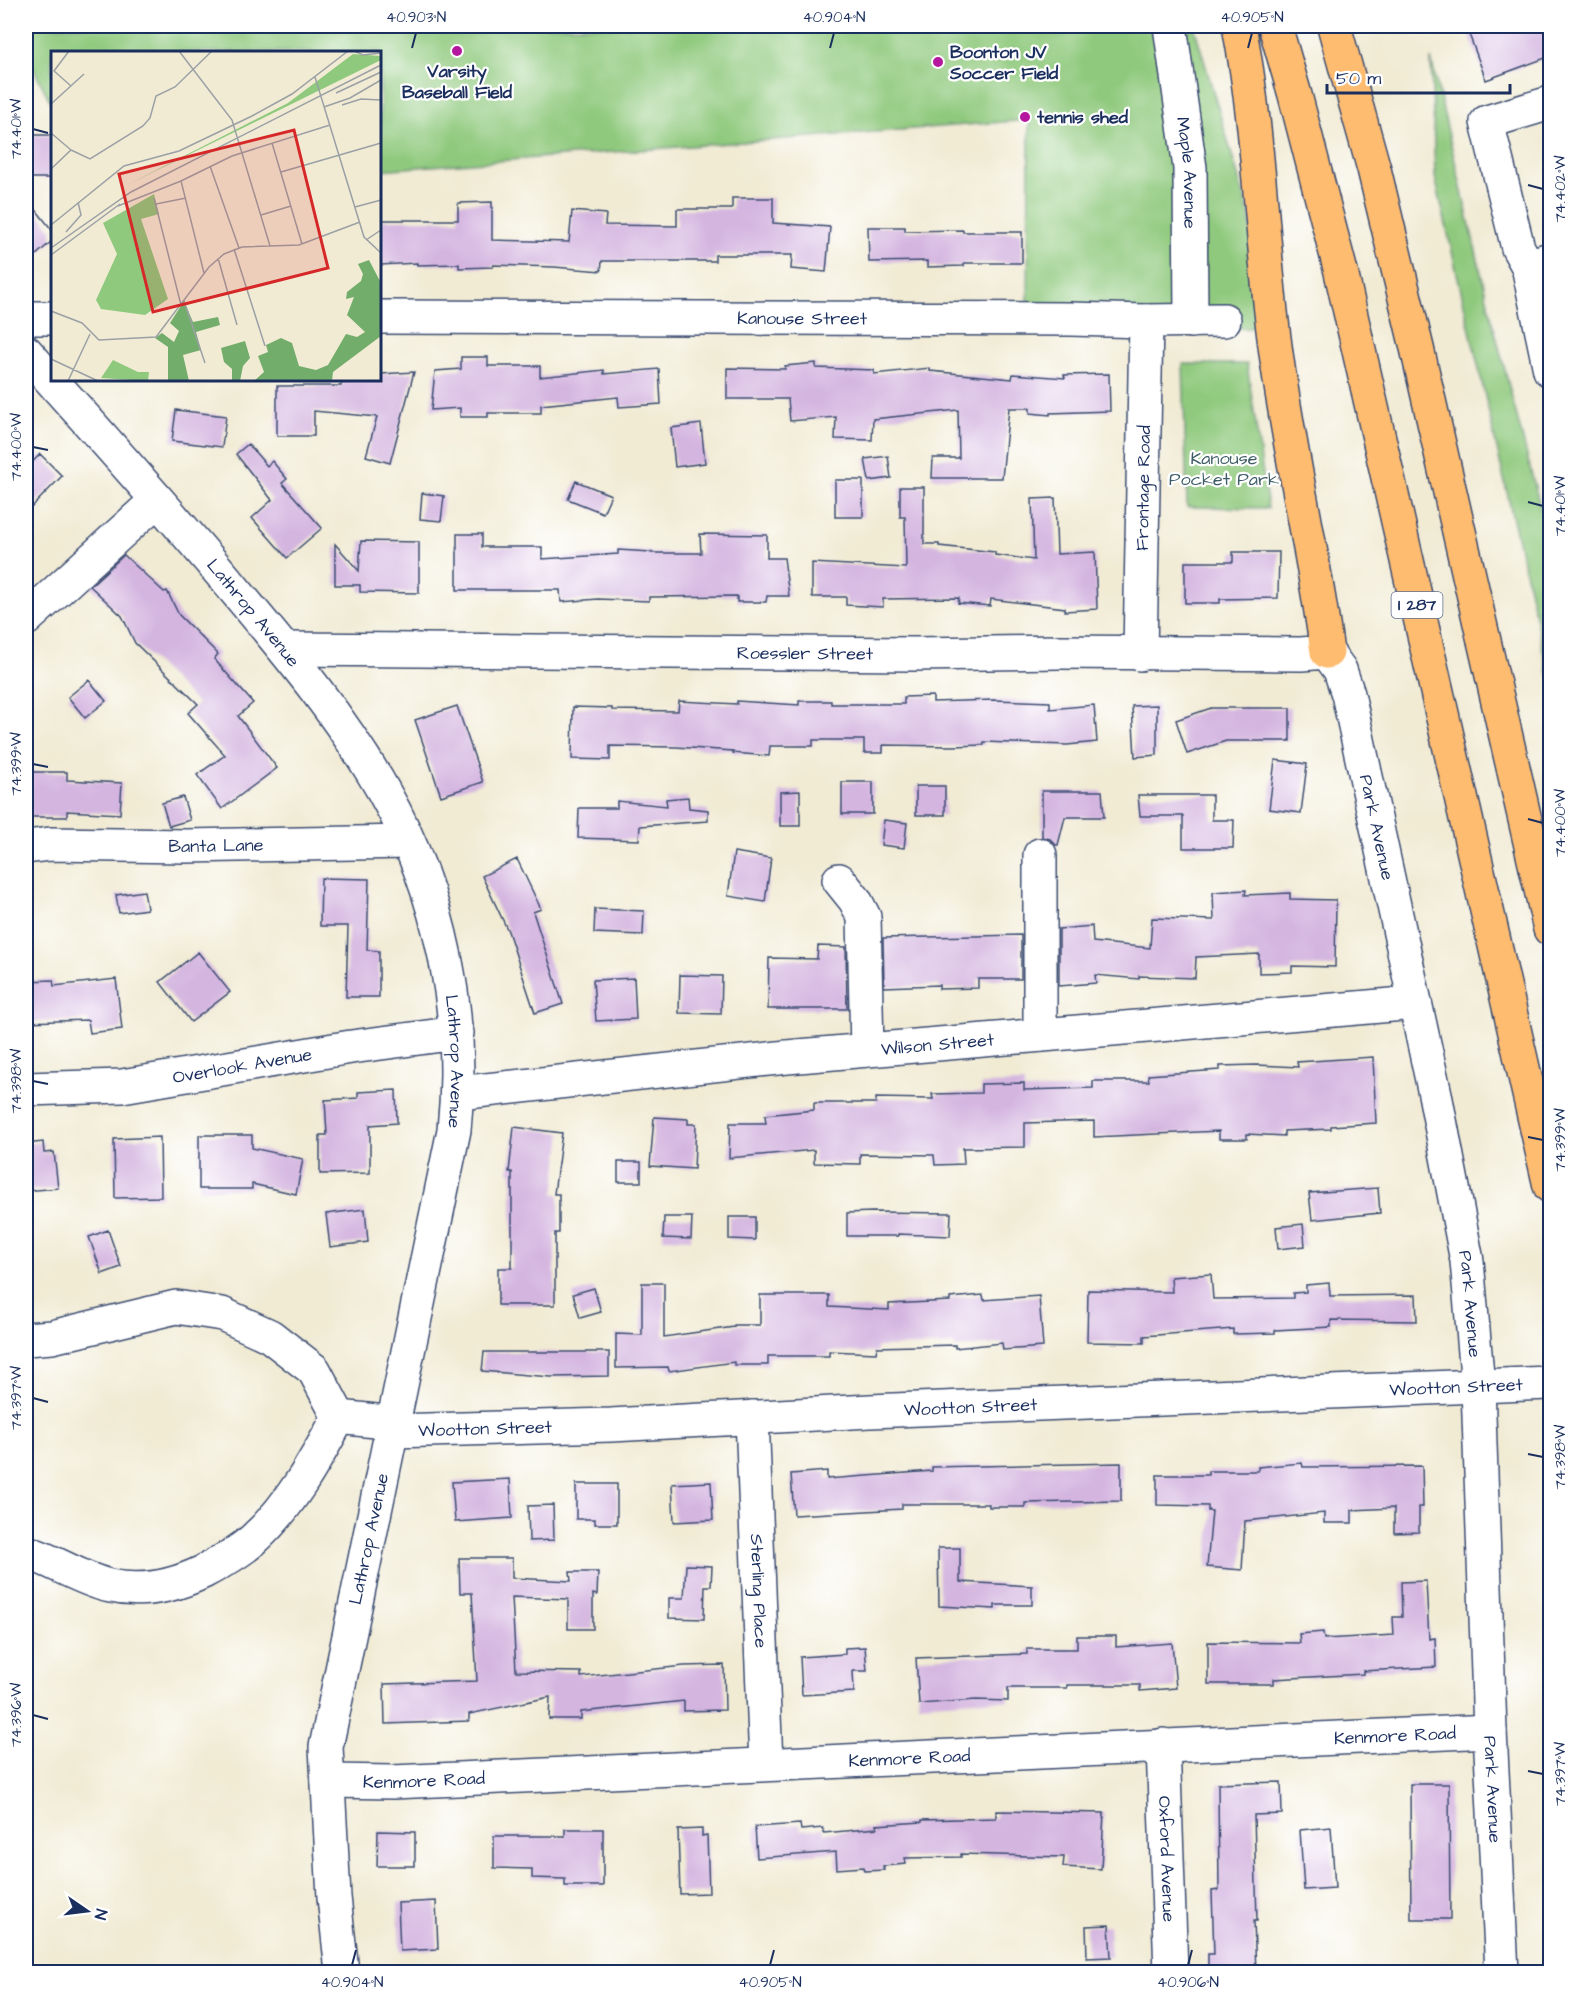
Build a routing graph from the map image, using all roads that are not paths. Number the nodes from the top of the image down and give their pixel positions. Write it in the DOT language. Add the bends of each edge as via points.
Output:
graph roads {
  1 [pos="1170,26"];
  2 [pos="1239,26"];
  3 [pos="1275,26"];
  4 [pos="1334,26"];
  5 [pos="1551,103"];
  6 [pos="1539,262"];
  7 [pos="381,317"];
  8 [pos="26,318"];
  9 [pos="51,318"];
  10 [pos="1224,320"];
  11 [pos="1146,321"];
  12 [pos="1191,321"];
  13 [pos="29,359"];
  14 [pos="1551,370"];
  15 [pos="157,500"];
  16 [pos="26,619"];
  17 [pos="285,649"];
  18 [pos="1327,652"];
  19 [pos="1140,654"];
  20 [pos="408,842"];
  21 [pos="26,848"];
  22 [pos="1040,855"];
  23 [pos="839,880"];
  24 [pos="1551,929"];
  25 [pos="1415,1003"];
  26 [pos="457,1034"];
  27 [pos="1040,1035"];
  28 [pos="867,1050"];
  29 [pos="26,1089"];
  30 [pos="458,1093"];
  31 [pos="1551,1186"];
  32 [pos="26,1339"];
  33 [pos="1551,1383"];
  34 [pos="1478,1387"];
  35 [pos="339,1417"];
  36 [pos="752,1417"];
  37 [pos="393,1427"];
  38 [pos="26,1552"];
  39 [pos="1490,1731"];
  40 [pos="1163,1745"];
  41 [pos="766,1764"];
  42 [pos="328,1781"];
  43 [pos="342,1972"];
  44 [pos="1171,1972"];
  45 [pos="1502,1972"];
  1 -- 12 [label="street, Maple Avenue" via="1190,168"];
  2 -- 18 [label="highway" via="1251,100 1280,387"];
  3 -- 31 [label="highway, I 287" via="1341,272"];
  4 -- 24 [label="highway" via="1396,258"];
  5 -- 6 [label="street" via="1487,122 1518,248"];
  6 -- 14 [label="street"];
  7 -- 11 [label="street, Kanouse Street"];
  8 -- 9 [label="street"];
  10 -- 12 [label="street, Kanouse Street"];
  11 -- 12 [label="street, Kanouse Street"];
  11 -- 19 [label="street, Frontage Road"];
  13 -- 15 [label="street, Lathrop Avenue"];
  15 -- 16 [label="street"];
  15 -- 17 [label="street, Lathrop Avenue"];
  17 -- 19 [label="street, Roessler Street"];
  17 -- 20 [label="street, Lathrop Avenue" via="337,718 384,792"];
  18 -- 19 [label="street, Roessler Street"];
  18 -- 25 [label="street, Park Avenue" via="1340,670 1348,694"];
  20 -- 21 [label="street, Banta Lane" via="50,844"];
  20 -- 26 [label="street, Lathrop Avenue" via="435,916"];
  22 -- 27 [label="street"];
  23 -- 28 [label="street" via="864,917"];
  25 -- 27 [label="street, Wilson Street"];
  25 -- 34 [label="street, Park Avenue" via="1467,1261"];
  26 -- 29 [label="street, Overlook Avenue" via="351,1047 122,1086"];
  26 -- 30 [label="street, Lathrop Avenue"];
  27 -- 28 [label="street, Wilson Street"];
  28 -- 30 [label="street, Wilson Street"];
  30 -- 37 [label="street, Lathrop Avenue" via="454,1130"];
  32 -- 35 [label="street" via="52,1337 176,1307 222,1314 270,1336 314,1370"];
  33 -- 34 [label="street, Wootton Street"];
  34 -- 36 [label="street, Wootton Street"];
  34 -- 39 [label="street, Park Avenue"];
  35 -- 37 [label="street, Wootton Street"];
  35 -- 38 [label="street" via="314,1464 276,1516 253,1541 192,1577 160,1587 127,1589 94,1581"];
  36 -- 37 [label="street, Wootton Street" via="611,1425"];
  36 -- 41 [label="street, Sterling Place"];
  37 -- 42 [label="street, Lathrop Avenue" via="326,1747"];
  39 -- 40 [label="street, Kenmore Road"];
  39 -- 45 [label="street, Park Avenue"];
  40 -- 41 [label="street, Kenmore Road"];
  40 -- 44 [label="street, Oxford Avenue"];
  41 -- 42 [label="street, Kenmore Road" via="393,1782"];
  42 -- 43 [label="street, Lathrop Avenue"];
}
